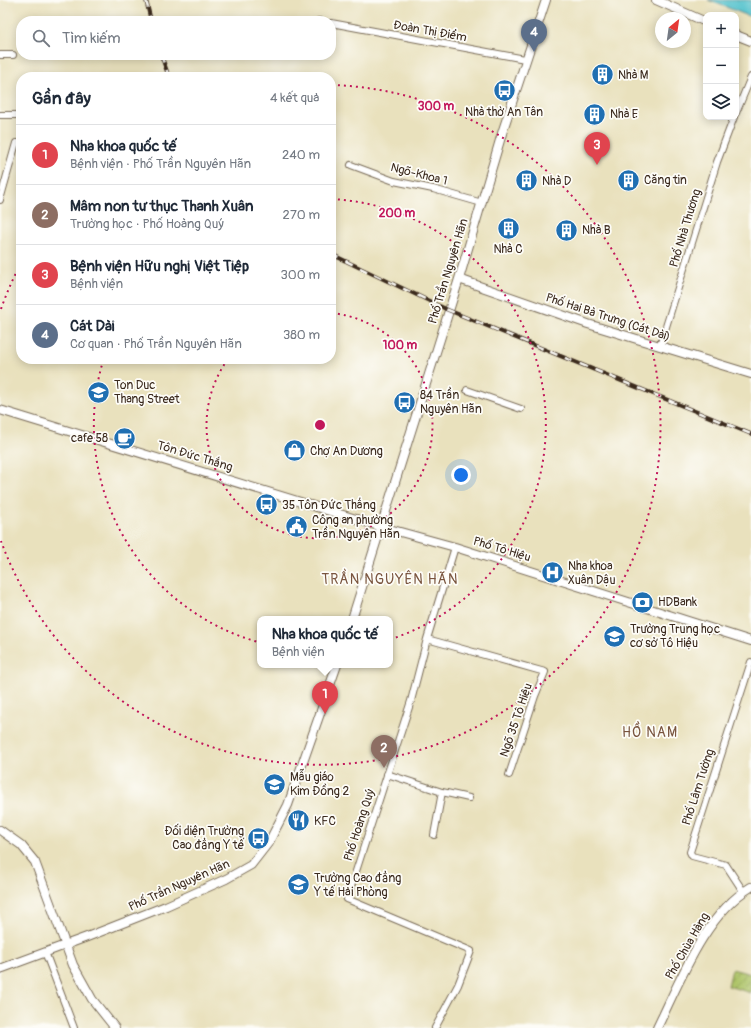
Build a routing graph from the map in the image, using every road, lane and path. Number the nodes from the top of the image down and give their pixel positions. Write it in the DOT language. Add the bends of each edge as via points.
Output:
graph roads {
  1 [pos="546,0"];
  2 [pos="656,0"];
  3 [pos="703,21"];
  4 [pos="336,24"];
  5 [pos="739,36"];
  6 [pos="751,41"];
  7 [pos="0,55"];
  8 [pos="14,55"];
  9 [pos="525,59"];
  10 [pos="751,77"];
  11 [pos="739,106"];
  12 [pos="0,115"];
  13 [pos="16,115"];
  14 [pos="733,120"];
  15 [pos="16,149"];
  16 [pos="352,165"];
  17 [pos="0,200"];
  18 [pos="482,203"];
  19 [pos="459,279"];
  20 [pos="660,346"];
  21 [pos="751,374"];
  22 [pos="467,390"];
  23 [pos="521,409"];
  24 [pos="0,410"];
  25 [pos="382,527"];
  26 [pos="455,547"];
  27 [pos="353,616"];
  28 [pos="427,639"];
  29 [pos="751,640"];
  30 [pos="751,662"];
  31 [pos="336,668"];
  32 [pos="388,774"];
  33 [pos="508,775"];
  34 [pos="442,792"];
  35 [pos="469,798"];
  36 [pos="0,830"];
  37 [pos="434,835"];
  38 [pos="751,887"];
  39 [pos="743,892"];
  40 [pos="65,945"];
  41 [pos="45,952"];
  42 [pos="0,969"];
  43 [pos="74,1028"];
  44 [pos="115,1028"];
  45 [pos="435,1028"];
  46 [pos="658,1028"];
  1 -- 9 [label="main road, Phố Trần Nguyên Hãn"];
  2 -- 3 [label="main road"];
  4 -- 9 [label="street, Đoàn Thị Điểm"];
  5 -- 6 [label="main road"];
  7 -- 8 [label="street"];
  9 -- 18 [label="main road, Phố Trần Nguyên Hãn"];
  10 -- 11 [label="street"];
  12 -- 13 [label="street"];
  14 -- 20 [label="street, Phố Nhà Thương" via="717,162"];
  15 -- 17 [label="street"];
  16 -- 18 [label="street, Ngõ-Khoa 1" via="394,181"];
  18 -- 19 [label="main road, Phố Trần Nguyên Hãn"];
  19 -- 20 [label="main road, Phố Hai Bà Trưng (Cát Dài)"];
  19 -- 25 [label="main road, Phố Trần Nguyên Hãn"];
  20 -- 21 [label="main road, Phố Hai Bà Trưng (Cát Dài)"];
  22 -- 23 [label="street"];
  24 -- 25 [label="main road, Tôn Đức Thắng"];
  25 -- 26 [label="main road, Phố Tô Hiệu"];
  25 -- 27 [label="main road, Phố Trần Nguyên Hãn"];
  26 -- 28 [label="street, Phố Hoàng Quý"];
  26 -- 29 [label="main road, Phố Tô Hiệu"];
  28 -- 32 [label="street, Phố Hoàng Quý"];
  28 -- 33 [label="street, Ngõ 35 Tô Hiệu" via="545,672"];
  30 -- 39 [label="street, Phố Lâm Tường" via="690,852 692,856 726,865"];
  31 -- 40 [label="main road, Phố Trần Nguyên Hãn" via="288,805 269,842 251,865 166,906"];
  32 -- 34 [label="street"];
  32 -- 45 [label="street, Phố Hoàng Quý" via="347,899 471,951 458,985"];
  34 -- 35 [label="street"];
  34 -- 37 [label="street"];
  36 -- 40 [label="main road" via="20,845 35,862"];
  38 -- 39 [label="main road, Phố Chùa Hàng"];
  39 -- 46 [label="main road, Phố Chùa Hàng" via="716,918 702,940"];
  40 -- 41 [label="main road, Phố Trần Nguyên Hãn"];
  40 -- 44 [label="main road" via="92,999"];
  41 -- 42 [label="main road, Phố Trần Nguyên Hãn"];
  41 -- 43 [label="street"];
}
